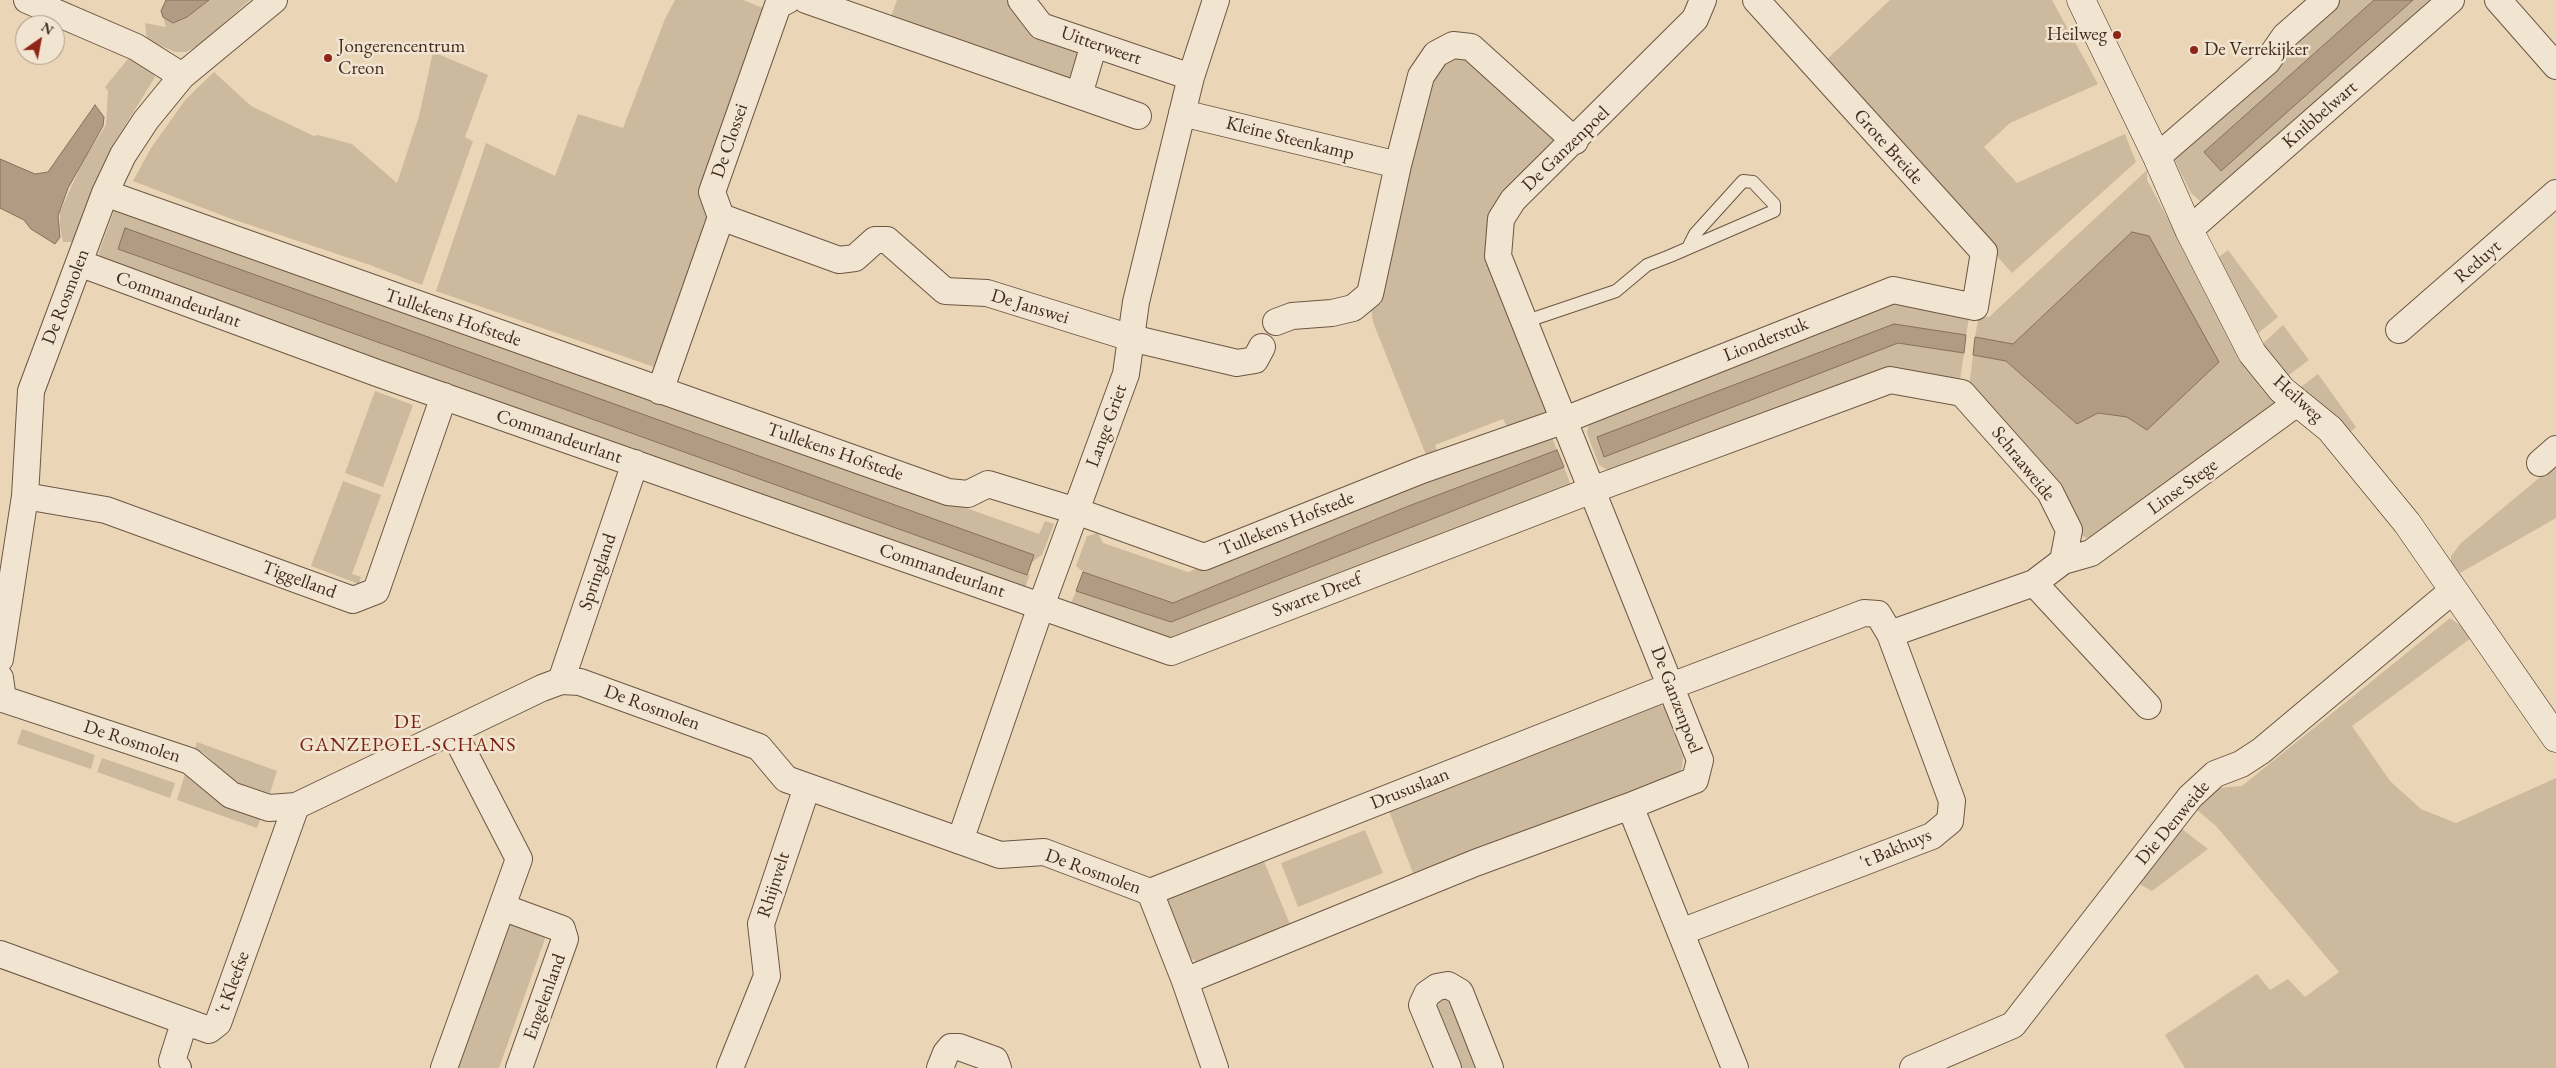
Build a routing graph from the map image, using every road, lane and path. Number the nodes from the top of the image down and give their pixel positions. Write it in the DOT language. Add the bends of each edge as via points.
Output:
graph roads {
  1 [pos="28,0"];
  2 [pos="274,0"];
  3 [pos="806,0"];
  4 [pos="1021,0"];
  5 [pos="1216,0"];
  6 [pos="1703,0"];
  7 [pos="1756,0"];
  8 [pos="2081,0"];
  9 [pos="2326,0"];
  10 [pos="2451,0"];
  11 [pos="2498,0"];
  12 [pos="777,2"];
  13 [pos="1094,44"];
  14 [pos="2556,66"];
  15 [pos="182,76"];
  16 [pos="1191,77"];
  17 [pos="1079,95"];
  18 [pos="1182,113"];
  19 [pos="1138,116"];
  20 [pos="1575,141"];
  21 [pos="2157,157"];
  22 [pos="1398,165"];
  23 [pos="2556,192"];
  24 [pos="105,193"];
  25 [pos="720,217"];
  26 [pos="2189,230"];
  27 [pos="1688,248"];
  28 [pos="79,264"];
  29 [pos="1975,307"];
  30 [pos="1276,322"];
  31 [pos="1524,322"];
  32 [pos="2400,330"];
  33 [pos="1131,338"];
  34 [pos="1262,347"];
  35 [pos="660,391"];
  36 [pos="444,396"];
  37 [pos="2296,403"];
  38 [pos="1562,421"];
  39 [pos="635,463"];
  40 [pos="1592,490"];
  41 [pos="25,496"];
  42 [pos="1076,511"];
  43 [pos="2063,561"];
  44 [pos="2034,583"];
  45 [pos="2452,591"];
  46 [pos="1041,606"];
  47 [pos="1890,634"];
  48 [pos="0,659"];
  49 [pos="561,682"];
  50 [pos="1671,686"];
  51 [pos="1,692"];
  52 [pos="2148,706"];
  53 [pos="453,731"];
  54 [pos="2556,738"];
  55 [pos="807,787"];
  56 [pos="296,806"];
  57 [pos="1630,806"];
  58 [pos="960,842"];
  59 [pos="1150,892"];
  60 [pos="502,907"];
  61 [pos="1681,932"];
  62 [pos="0,954"];
  63 [pos="1185,981"];
  64 [pos="184,1023"];
  65 [pos="178,1068"];
  66 [pos="444,1068"];
  67 [pos="519,1068"];
  68 [pos="730,1068"];
  69 [pos="940,1068"];
  70 [pos="998,1068"];
  71 [pos="1215,1068"];
  72 [pos="1448,1068"];
  73 [pos="1490,1068"];
  74 [pos="1735,1068"];
  75 [pos="1913,1068"];
  1 -- 15 [label="street" via="136,47"];
  2 -- 15 [label="street, De Rosmolen"];
  3 -- 17 [label="street"];
  4 -- 13 [label="street, Uitterweert" via="1041,26"];
  5 -- 16 [label="street, Lange Griet"];
  6 -- 20 [label="street, De Ganzenpoel" via="1695,19"];
  7 -- 29 [label="street, Grote Breide" via="1984,252"];
  8 -- 21 [label="street, Heilweg"];
  9 -- 21 [label="street" via="2285,36 2267,62"];
  10 -- 26 [label="street, Knibbelwart"];
  11 -- 14 [label="street"];
  12 -- 25 [label="street, De Clossei" via="712,192"];
  13 -- 16 [label="street, Uitterweert"];
  13 -- 17 [label="street"];
  15 -- 24 [label="street, De Rosmolen" via="146,120"];
  16 -- 18 [label="street, Lange Griet"];
  17 -- 19 [label="street"];
  18 -- 22 [label="street, Kleine Steenkamp"];
  18 -- 33 [label="street, Lange Griet" via="1136,302"];
  20 -- 22 [label="street" via="1471,47 1453,45 1436,54 1421,76"];
  20 -- 31 [label="street, De Ganzenpoel" via="1513,200 1501,219 1498,256"];
  21 -- 26 [label="street, Heilweg"];
  22 -- 30 [label="street" via="1380,282 1354,308 1332,314 1292,316"];
  23 -- 32 [label="street, Reduyt"];
  24 -- 28 [label="street, De Rosmolen"];
  24 -- 35 [label="street, Tullekens Hofstede"];
  25 -- 33 [label="street, De Janswei" via="839,260 855,258 874,240 887,240 944,292 987,293"];
  25 -- 35 [label="street"];
  26 -- 37 [label="street, Heilweg" via="2252,353"];
  27 -- 27 [label="lane" via="1774,211 1774,204 1752,182 1743,181 1695,234"];
  27 -- 31 [label="lane" via="1647,265 1616,291"];
  28 -- 36 [label="street, Commandeurlant"];
  28 -- 41 [label="street, De Rosmolen" via="31,390"];
  29 -- 38 [label="street, Lionderstuk" via="1893,290"];
  31 -- 38 [label="street, De Ganzenpoel"];
  33 -- 34 [label="street" via="1237,363 1256,360"];
  33 -- 42 [label="street, Lange Griet" via="1126,374"];
  35 -- 42 [label="street, Tullekens Hofstede" via="948,492 968,494 988,484"];
  36 -- 39 [label="street, Commandeurlant"];
  36 -- 41 [label="street, Tiggelland" via="376,591 353,600 106,510"];
  37 -- 43 [label="street, Linse Stege" via="2091,553"];
  37 -- 45 [label="street, Heilweg" via="2330,428 2407,523"];
  38 -- 40 [label="street, De Ganzenpoel"];
  38 -- 42 [label="street, Tullekens Hofstede" via="1422,470 1204,557"];
  39 -- 46 [label="street, Commandeurlant"];
  39 -- 49 [label="street, Springland"];
  40 -- 43 [label="street, Schraaweide" via="1890,380 1962,393 2050,492 2069,530"];
  40 -- 46 [label="street, Swarte Dreef" via="1171,652"];
  40 -- 50 [label="street, De Ganzenpoel"];
  41 -- 48 [label="street, De Rosmolen"];
  42 -- 46 [label="street, Lange Griet"];
  43 -- 44 [label="street"];
  44 -- 47 [label="street"];
  44 -- 52 [label="street"];
  45 -- 54 [label="street, Heilweg"];
  45 -- 75 [label="street, Die Denweide" via="2261,751 2241,764 2215,774 2190,797 2013,1025"];
  46 -- 58 [label="street, Lange Griet"];
  47 -- 50 [label="street" via="1878,614 1864,613"];
  47 -- 61 [label="street, 't Bakhuys" via="1952,801 1950,822 1932,836"];
  49 -- 53 [label="street, De Rosmolen"];
  49 -- 55 [label="street, De Rosmolen" via="580,682 759,748 786,780"];
  50 -- 57 [label="street, De Ganzenpoel" via="1700,760 1695,780"];
  50 -- 59 [label="street, Drususlaan"];
  51 -- 56 [label="street, De Rosmolen" via="190,761 231,795 270,808"];
  53 -- 56 [label="street, De Rosmolen"];
  53 -- 60 [label="street" via="519,859"];
  55 -- 58 [label="street, De Rosmolen"];
  55 -- 68 [label="street, Rhijnvelt" via="760,924 767,976"];
  56 -- 64 [label="street, 't Kleefse" via="218,1023 209,1030"];
  57 -- 61 [label="street"];
  57 -- 63 [label="street" via="1475,863"];
  58 -- 59 [label="street, De Rosmolen" via="1000,856 1044,852"];
  59 -- 63 [label="street, De Rosmolen"];
  60 -- 66 [label="street"];
  60 -- 67 [label="street, Engelenland" via="562,929 565,939"];
  61 -- 74 [label="street"];
  62 -- 64 [label="street, 't Kleefse"];
  63 -- 71 [label="street, De Rosmolen"];
  64 -- 65 [label="street" via="172,1061"];
  69 -- 70 [label="street" via="951,1047 995,1060"];
  72 -- 73 [label="street" via="1422,1005 1427,994 1448,984 1460,992"];
}
